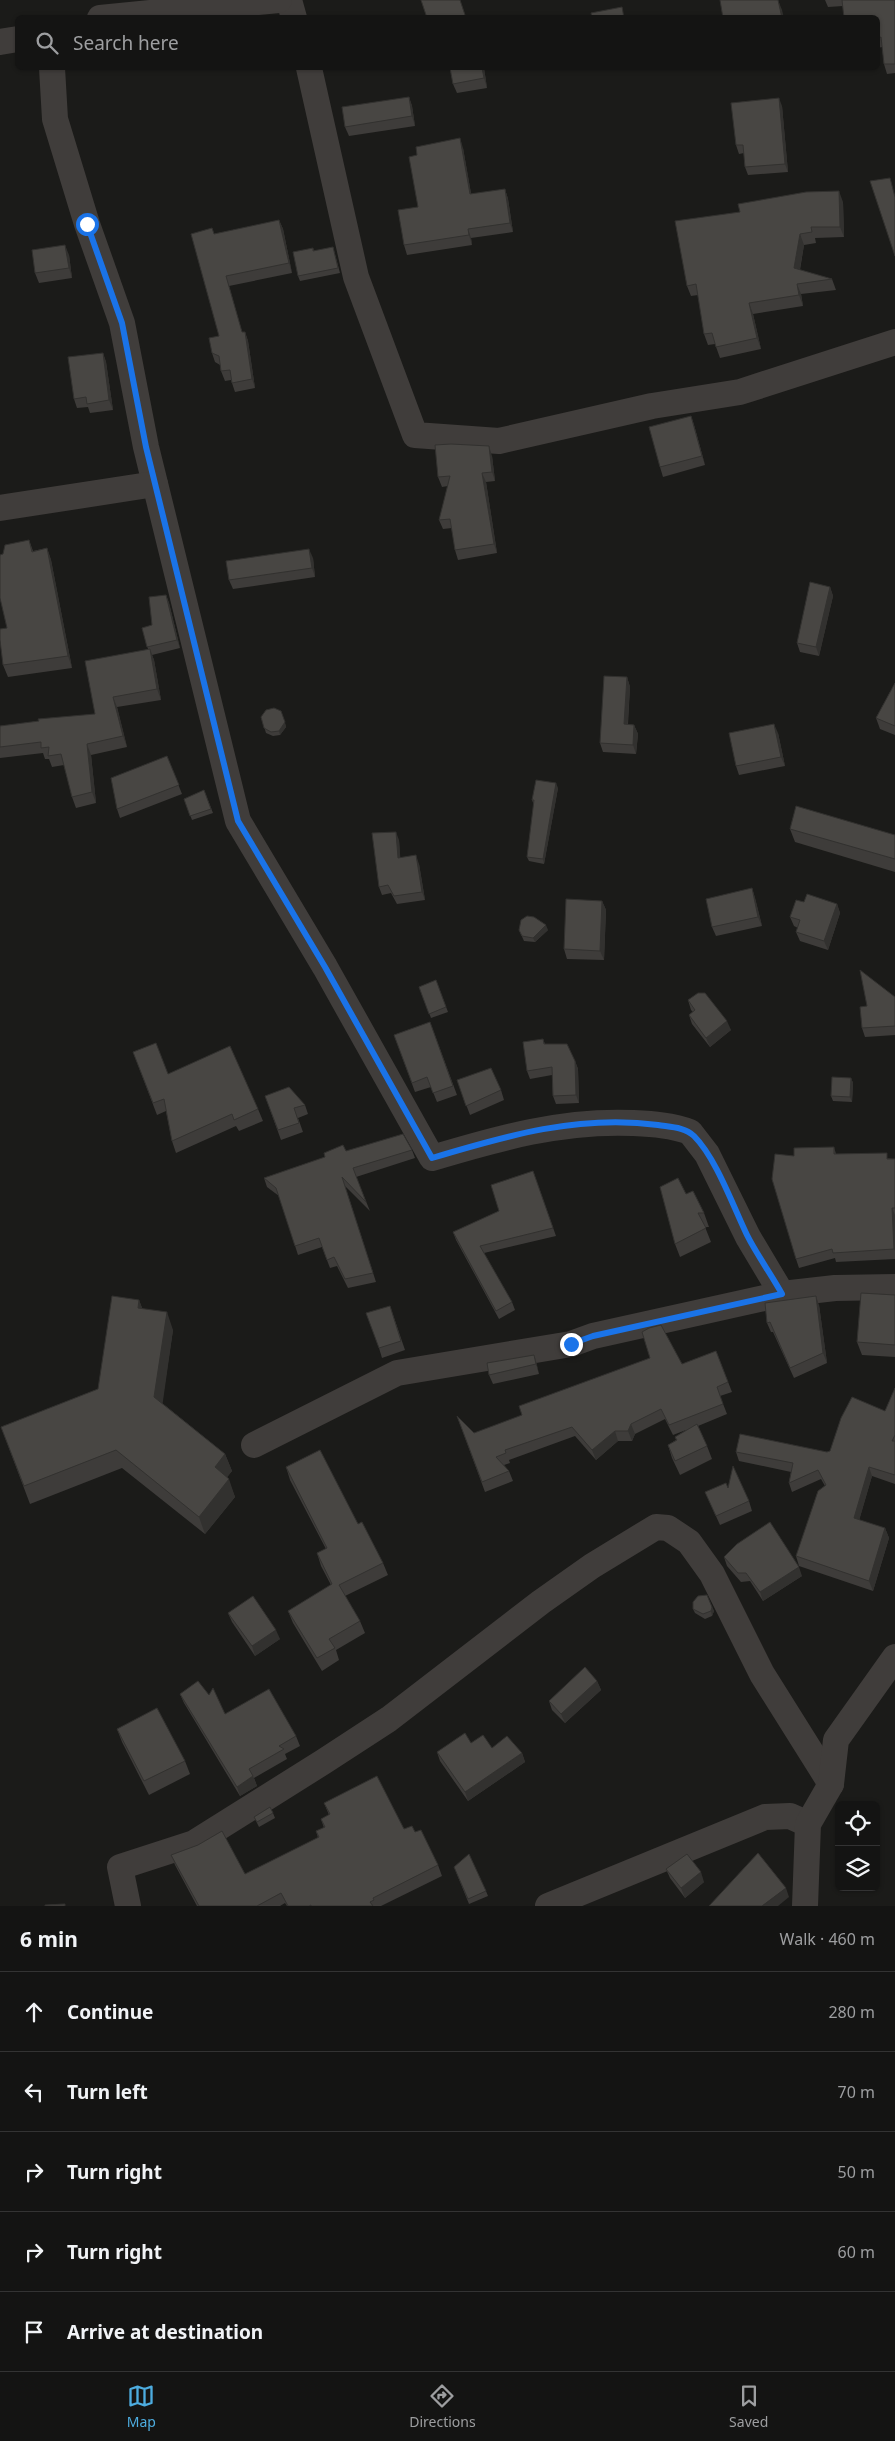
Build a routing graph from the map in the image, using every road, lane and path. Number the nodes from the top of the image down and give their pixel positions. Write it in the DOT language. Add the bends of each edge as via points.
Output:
graph roads {
  1 [pos="280,0"];
  2 [pos="289,0"];
  3 [pos="130,15"];
  4 [pos="293,15"];
  5 [pos="15,40"];
  6 [pos="0,42"];
  7 [pos="52,70"];
  8 [pos="308,70"];
  9 [pos="895,342"];
  10 [pos="155,484"];
  11 [pos="0,508"];
  12 [pos="895,1287"];
  13 [pos="782,1294"];
  14 [pos="254,1445"];
  15 [pos="895,1657"];
  16 [pos="831,1784"];
  17 [pos="808,1824"];
  18 [pos="128,1906"];
  19 [pos="548,1906"];
  20 [pos="804,1906"];
  1 -- 3 [label="street"];
  2 -- 4 [label="street"];
  5 -- 6 [label="street"];
  7 -- 10 [label="street" via="55,119 122,323"];
  8 -- 9 [label="street" via="356,276 415,435 499,441 652,406 740,392"];
  10 -- 11 [label="street"];
  10 -- 13 [label="street" via="238,821 325,967 432,1158 516,1134 572,1124 649,1124 684,1130 694,1136 707,1154 748,1237"];
  12 -- 13 [label="street" via="835,1288"];
  13 -- 14 [label="street" via="593,1336 571,1344 397,1373"];
  15 -- 16 [label="street" via="836,1740"];
  16 -- 17 [label="street"];
  16 -- 18 [label="street" via="762,1674 712,1574 689,1542 668,1528 656,1527 606,1556 389,1719 323,1762 194,1842 120,1867"];
  17 -- 19 [label="street" via="790,1816 765,1817"];
  17 -- 20 [label="street"];
}
